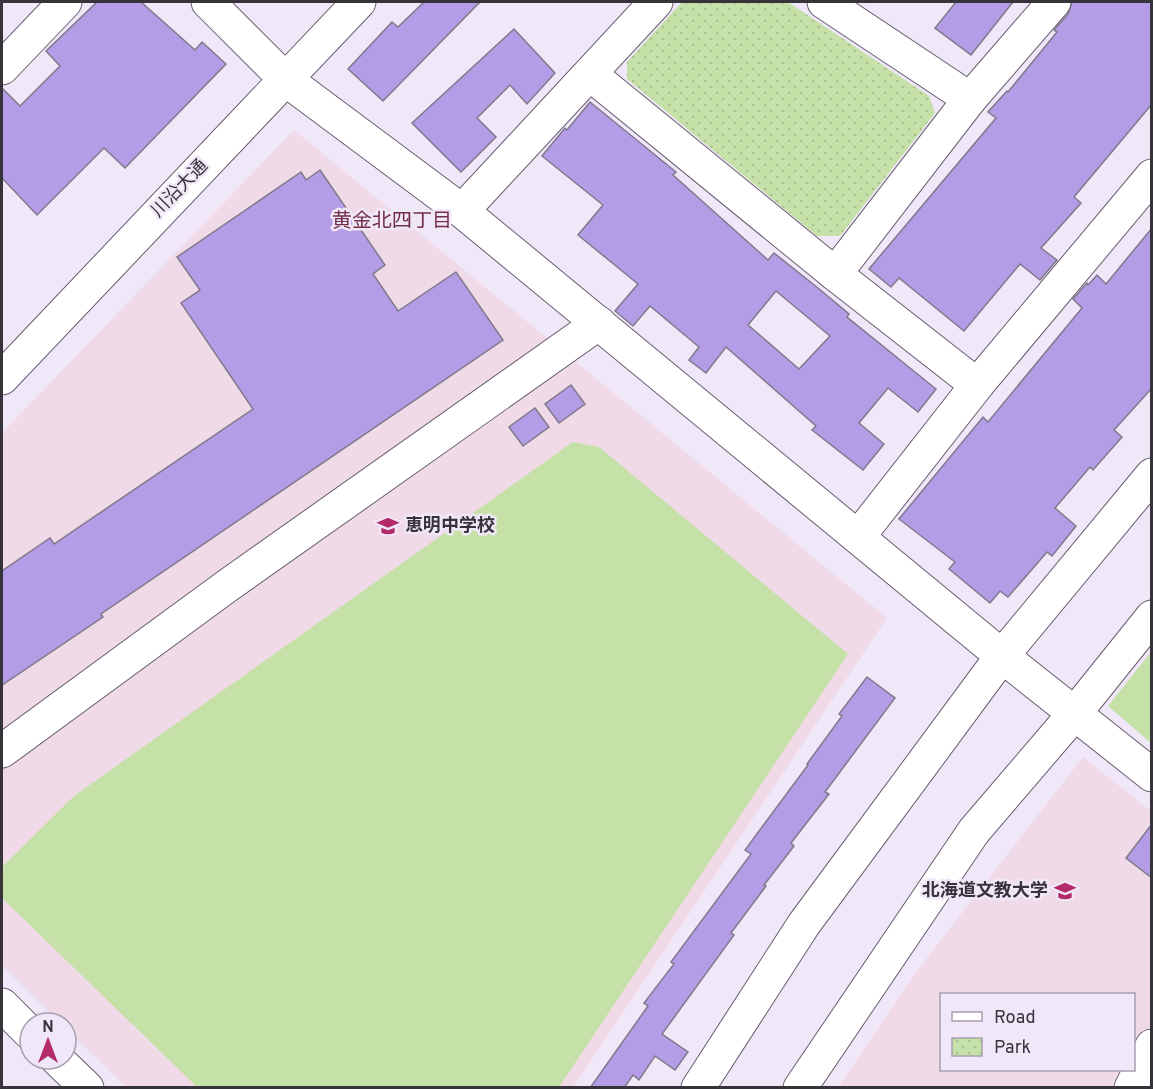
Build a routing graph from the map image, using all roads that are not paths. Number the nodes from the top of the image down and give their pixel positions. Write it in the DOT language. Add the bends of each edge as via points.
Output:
graph roads {
  1 [pos="65,2"];
  2 [pos="208,2"];
  3 [pos="359,2"];
  4 [pos="656,2"];
  5 [pos="824,2"];
  6 [pos="1054,2"];
  7 [pos="2,68"];
  8 [pos="590,74"];
  9 [pos="285,78"];
  10 [pos="970,99"];
  11 [pos="1152,176"];
  12 [pos="462,211"];
  13 [pos="835,274"];
  14 [pos="599,323"];
  15 [pos="2,378"];
  16 [pos="977,386"];
  17 [pos="1152,475"];
  18 [pos="858,537"];
  19 [pos="1152,617"];
  20 [pos="1002,656"];
  21 [pos="1075,713"];
  22 [pos="2,751"];
  23 [pos="1152,775"];
  24 [pos="1152,1046"];
  25 [pos="69,1071"];
  26 [pos="87,1088"];
  27 [pos="698,1088"];
  28 [pos="800,1088"];
  29 [pos="1131,1088"];
  1 -- 7 [label="street"];
  2 -- 9 [label="street"];
  3 -- 9 [label="street, 川沿大通"];
  4 -- 8 [label="street"];
  5 -- 10 [label="street"];
  6 -- 10 [label="street"];
  8 -- 12 [label="street"];
  8 -- 13 [label="street"];
  9 -- 12 [label="street"];
  9 -- 15 [label="street, 川沿大通"];
  10 -- 13 [label="street"];
  11 -- 16 [label="street"];
  12 -- 14 [label="street"];
  13 -- 16 [label="street"];
  14 -- 18 [label="street"];
  14 -- 22 [label="street"];
  16 -- 18 [label="street"];
  17 -- 20 [label="street"];
  18 -- 20 [label="street"];
  19 -- 21 [label="street"];
  20 -- 21 [label="street"];
  20 -- 27 [label="street" via="804,924"];
  21 -- 23 [label="street"];
  21 -- 28 [label="street" via="974,831"];
  24 -- 29 [label="street"];
  25 -- 26 [label="street"];
}
